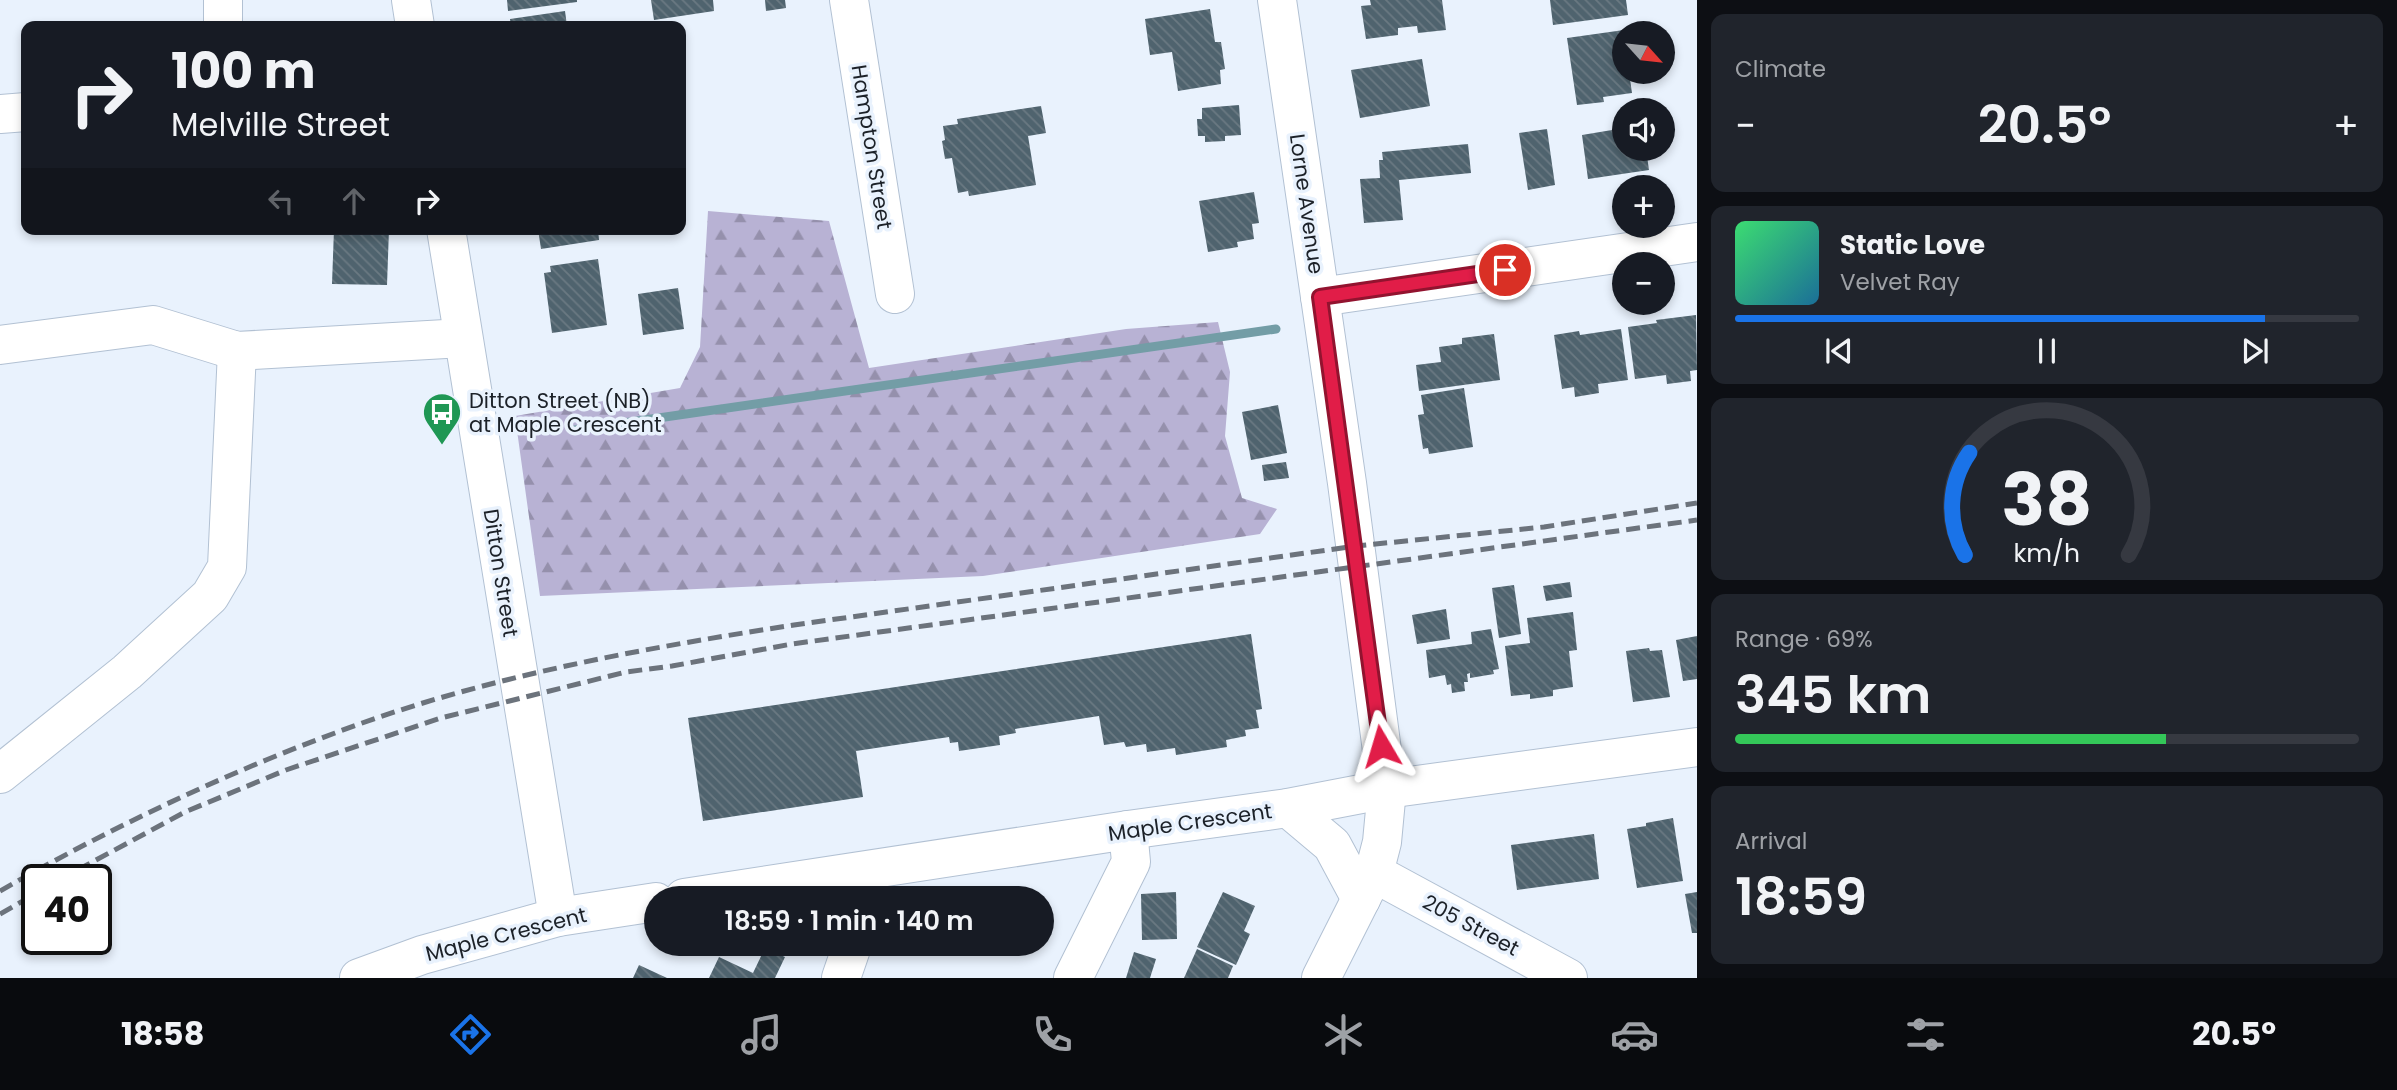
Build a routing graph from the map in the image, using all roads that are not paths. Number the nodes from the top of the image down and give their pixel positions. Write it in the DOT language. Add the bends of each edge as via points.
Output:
graph roads {
  1 [pos="223,0"];
  2 [pos="411,0"];
  3 [pos="849,0"];
  4 [pos="1277,0"];
  5 [pos="223,21"];
  6 [pos="414,21"];
  7 [pos="21,112"];
  8 [pos="0,114"];
  9 [pos="447,235"];
  10 [pos="1697,242"];
  11 [pos="895,295"];
  12 [pos="1320,297"];
  13 [pos="463,338"];
  14 [pos="0,345"];
  15 [pos="237,351"];
  16 [pos="1697,747"];
  17 [pos="0,774"];
  18 [pos="1387,789"];
  19 [pos="1288,808"];
  20 [pos="1128,830"];
  21 [pos="853,885"];
  22 [pos="1367,886"];
  23 [pos="644,904"];
  24 [pos="558,917"];
  25 [pos="849,956"];
  26 [pos="359,978"];
  27 [pos="841,978"];
  28 [pos="1073,978"];
  29 [pos="1321,978"];
  30 [pos="1567,978"];
  1 -- 5 [label="street"];
  2 -- 6 [label="street"];
  3 -- 11 [label="street, Hampton Street"];
  4 -- 12 [label="street, Lorne Avenue"];
  7 -- 8 [label="street"];
  9 -- 13 [label="street, Ditton Street"];
  10 -- 12 [label="street"];
  12 -- 18 [label="street, Lorne Avenue"];
  13 -- 15 [label="street"];
  13 -- 24 [label="street, Ditton Street"];
  14 -- 15 [label="street" via="153,325"];
  15 -- 17 [label="street" via="228,568 210,596 127,672"];
  16 -- 18 [label="street, Maple Crescent"];
  18 -- 19 [label="street, Maple Crescent"];
  18 -- 22 [label="street, Lorne Avenue" via="1382,842"];
  19 -- 20 [label="street, Maple Crescent"];
  19 -- 22 [label="street" via="1332,845"];
  20 -- 21 [label="street, Maple Crescent"];
  20 -- 28 [label="street" via="1131,862"];
  22 -- 29 [label="street, Lorne Avenue"];
  22 -- 30 [label="street, 205 Street"];
  23 -- 24 [label="street, Maple Crescent"];
  24 -- 26 [label="street, Maple Crescent" via="422,955"];
  25 -- 27 [label="street"];
}
